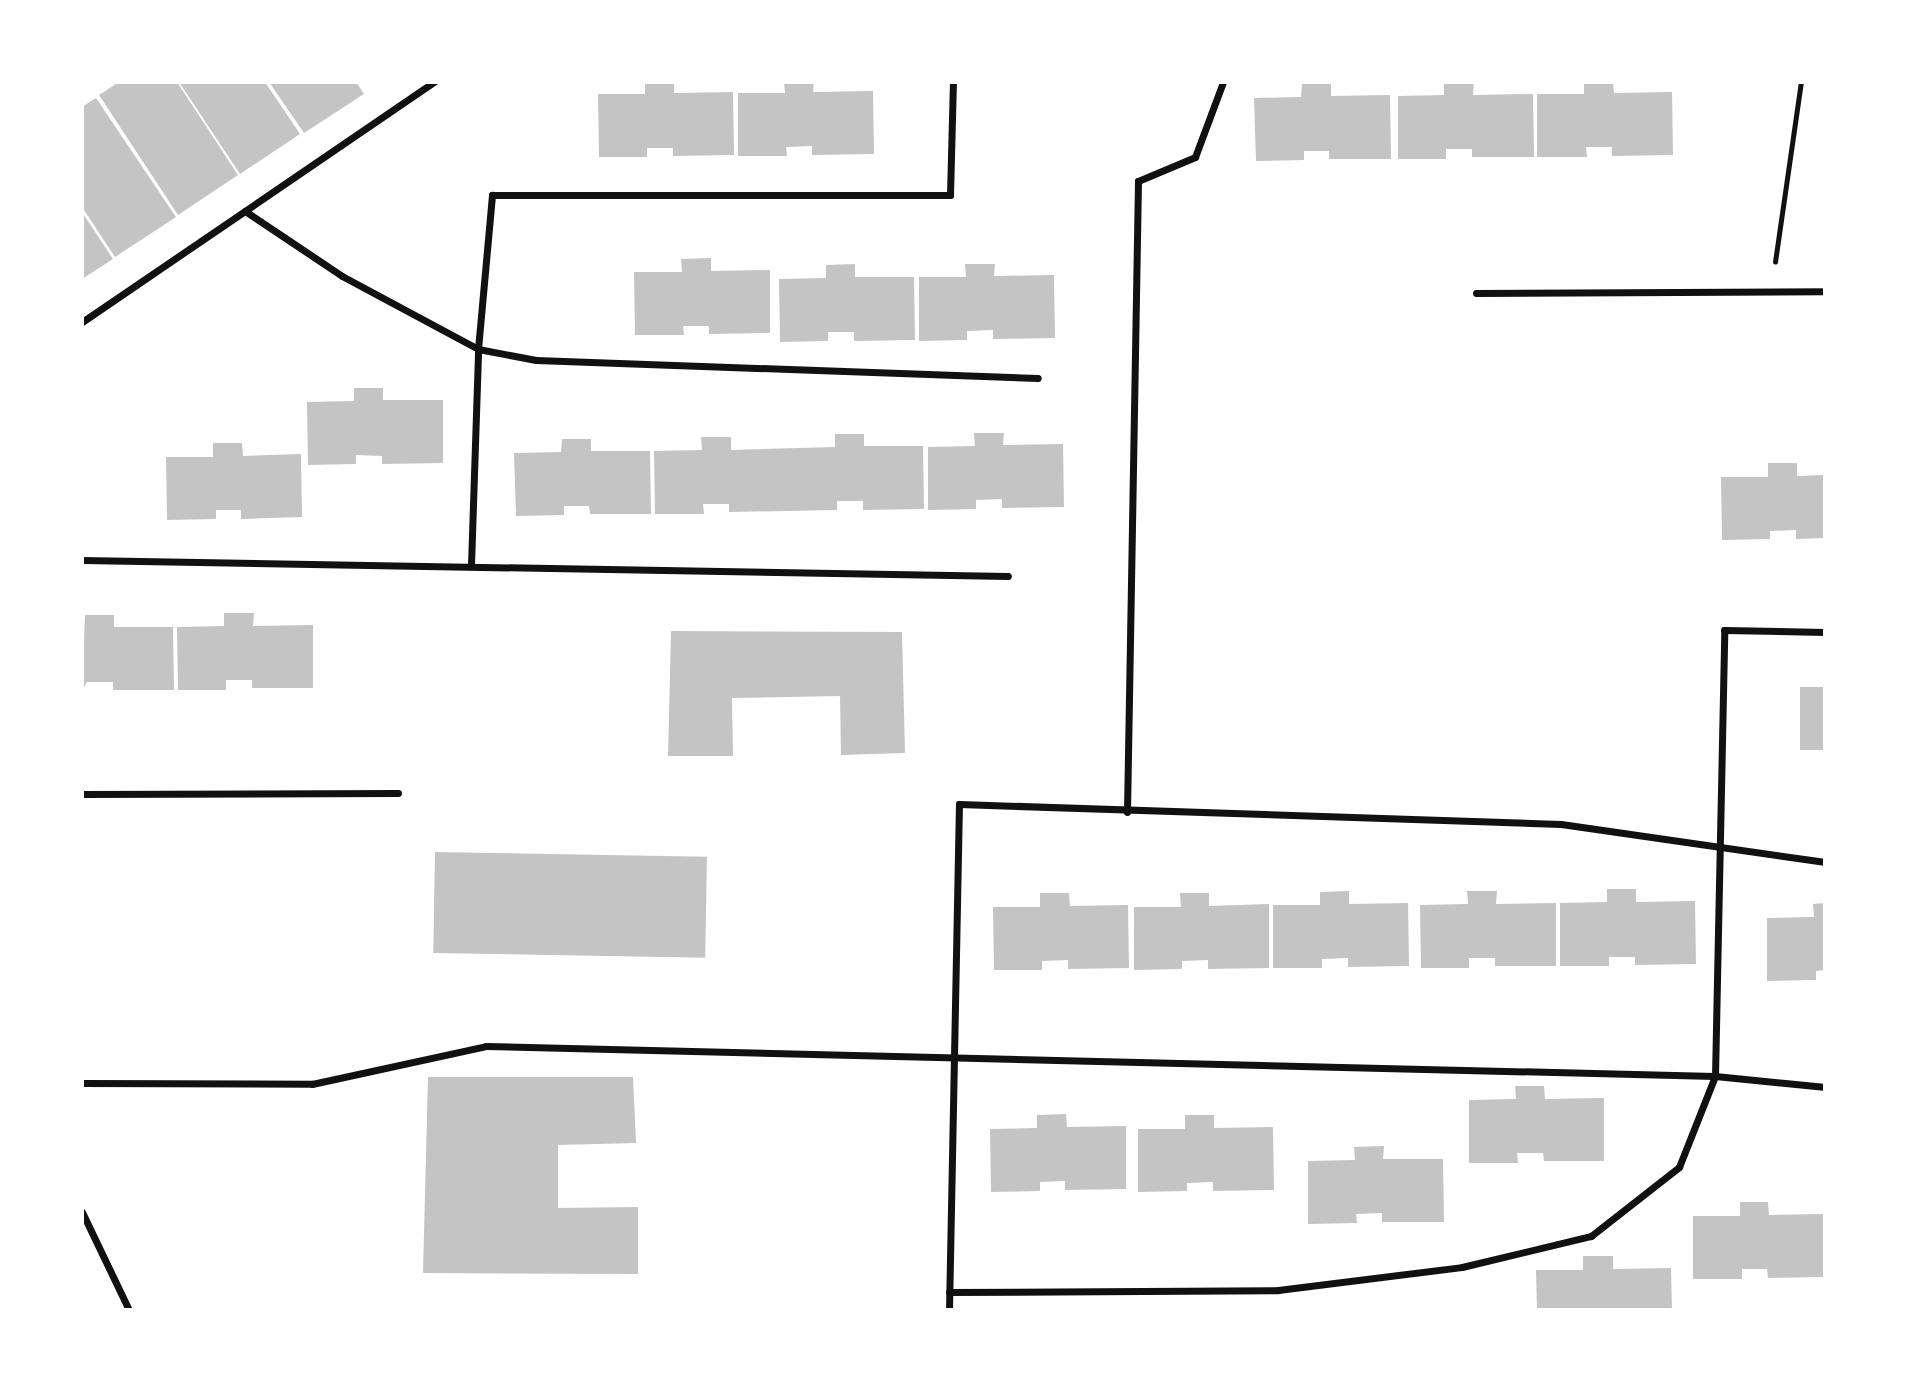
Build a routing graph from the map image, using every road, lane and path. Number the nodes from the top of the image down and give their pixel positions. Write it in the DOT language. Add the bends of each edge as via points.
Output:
graph roads {
  1 [pos="434,82"];
  2 [pos="953,82"];
  3 [pos="1223,82"];
  4 [pos="1801,82"];
  5 [pos="245,211"];
  6 [pos="1771,290"];
  7 [pos="1825,291"];
  8 [pos="1476,293"];
  9 [pos="82,322"];
  10 [pos="478,349"];
  11 [pos="1038,378"];
  12 [pos="82,560"];
  13 [pos="471,565"];
  14 [pos="1009,576"];
  15 [pos="1825,632"];
  16 [pos="398,793"];
  17 [pos="82,794"];
  18 [pos="1127,812"];
  19 [pos="1725,844"];
  20 [pos="1825,862"];
  21 [pos="950,1054"];
  22 [pos="1715,1076"];
  23 [pos="82,1083"];
  24 [pos="1825,1087"];
  25 [pos="82,1212"];
  26 [pos="949,1292"];
  27 [pos="129,1310"];
  28 [pos="949,1310"];
  1 -- 5 [label="street"];
  2 -- 10 [label="street" via="950,195 492,195"];
  3 -- 18 [label="street" via="1195,157 1138,181"];
  4 -- 6 [label="path"];
  5 -- 9 [label="street"];
  5 -- 10 [label="street" via="342,276"];
  6 -- 7 [label="street"];
  6 -- 8 [label="street"];
  10 -- 11 [label="street" via="536,359"];
  10 -- 13 [label="street"];
  12 -- 13 [label="street"];
  13 -- 14 [label="street"];
  15 -- 19 [label="street" via="1724,630"];
  16 -- 17 [label="street"];
  18 -- 19 [label="street" via="1561,824"];
  18 -- 21 [label="street" via="959,804"];
  19 -- 20 [label="street"];
  19 -- 22 [label="street"];
  21 -- 22 [label="street"];
  21 -- 23 [label="street" via="486,1046 312,1084"];
  21 -- 26 [label="street"];
  22 -- 24 [label="street"];
  22 -- 26 [label="street" via="1679,1167 1591,1236 1462,1267 1278,1290"];
  25 -- 27 [label="street"];
  26 -- 28 [label="street"];
}
